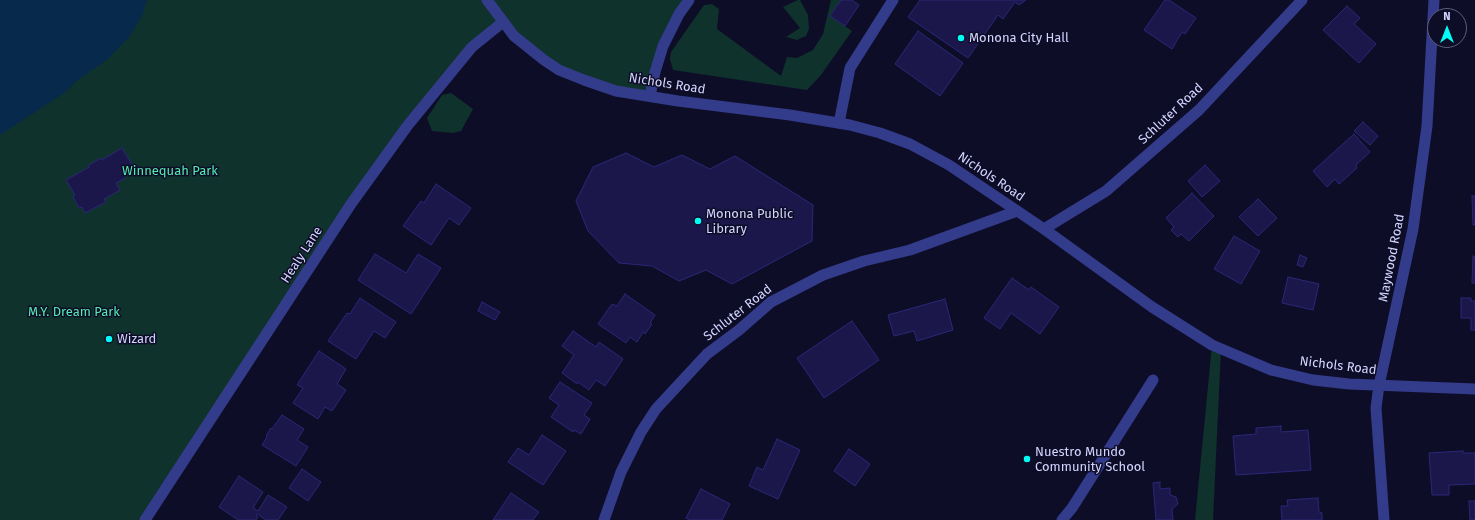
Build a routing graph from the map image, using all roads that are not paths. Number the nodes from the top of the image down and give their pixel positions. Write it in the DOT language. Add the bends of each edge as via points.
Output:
graph roads {
  1 [pos="487,0"];
  2 [pos="689,0"];
  3 [pos="893,0"];
  4 [pos="1302,0"];
  5 [pos="1434,0"];
  6 [pos="503,22"];
  7 [pos="650,96"];
  8 [pos="840,123"];
  9 [pos="1017,211"];
  10 [pos="1044,229"];
  11 [pos="1153,380"];
  12 [pos="1379,386"];
  13 [pos="1475,389"];
  14 [pos="145,520"];
  15 [pos="604,520"];
  16 [pos="1062,520"];
  17 [pos="1384,520"];
  1 -- 6 [label="street, Nichols Road"];
  2 -- 7 [label="street" via="663,46"];
  3 -- 8 [label="street" via="850,68"];
  4 -- 10 [label="street, Schluter Road" via="1193,115 1106,191"];
  5 -- 12 [label="street, Maywood Road" via="1427,126 1413,229"];
  6 -- 7 [label="street, Nichols Road" via="514,36 559,70 616,91"];
  6 -- 14 [label="street, Healy Lane" via="472,47 403,131 352,204"];
  7 -- 8 [label="street, Nichols Road"];
  8 -- 9 [label="street, Nichols Road" via="910,144 948,165"];
  9 -- 10 [label="street, Nichols Road"];
  9 -- 15 [label="street, Schluter Road" via="910,250 864,261 823,275 771,302 707,354 656,409 621,472"];
  10 -- 12 [label="street, Nichols Road" via="1152,307 1212,345 1271,370 1313,380"];
  11 -- 16 [label="street"];
  12 -- 13 [label="street, Nichols Road"];
  12 -- 17 [label="street, Maywood Road" via="1376,408"];
}
